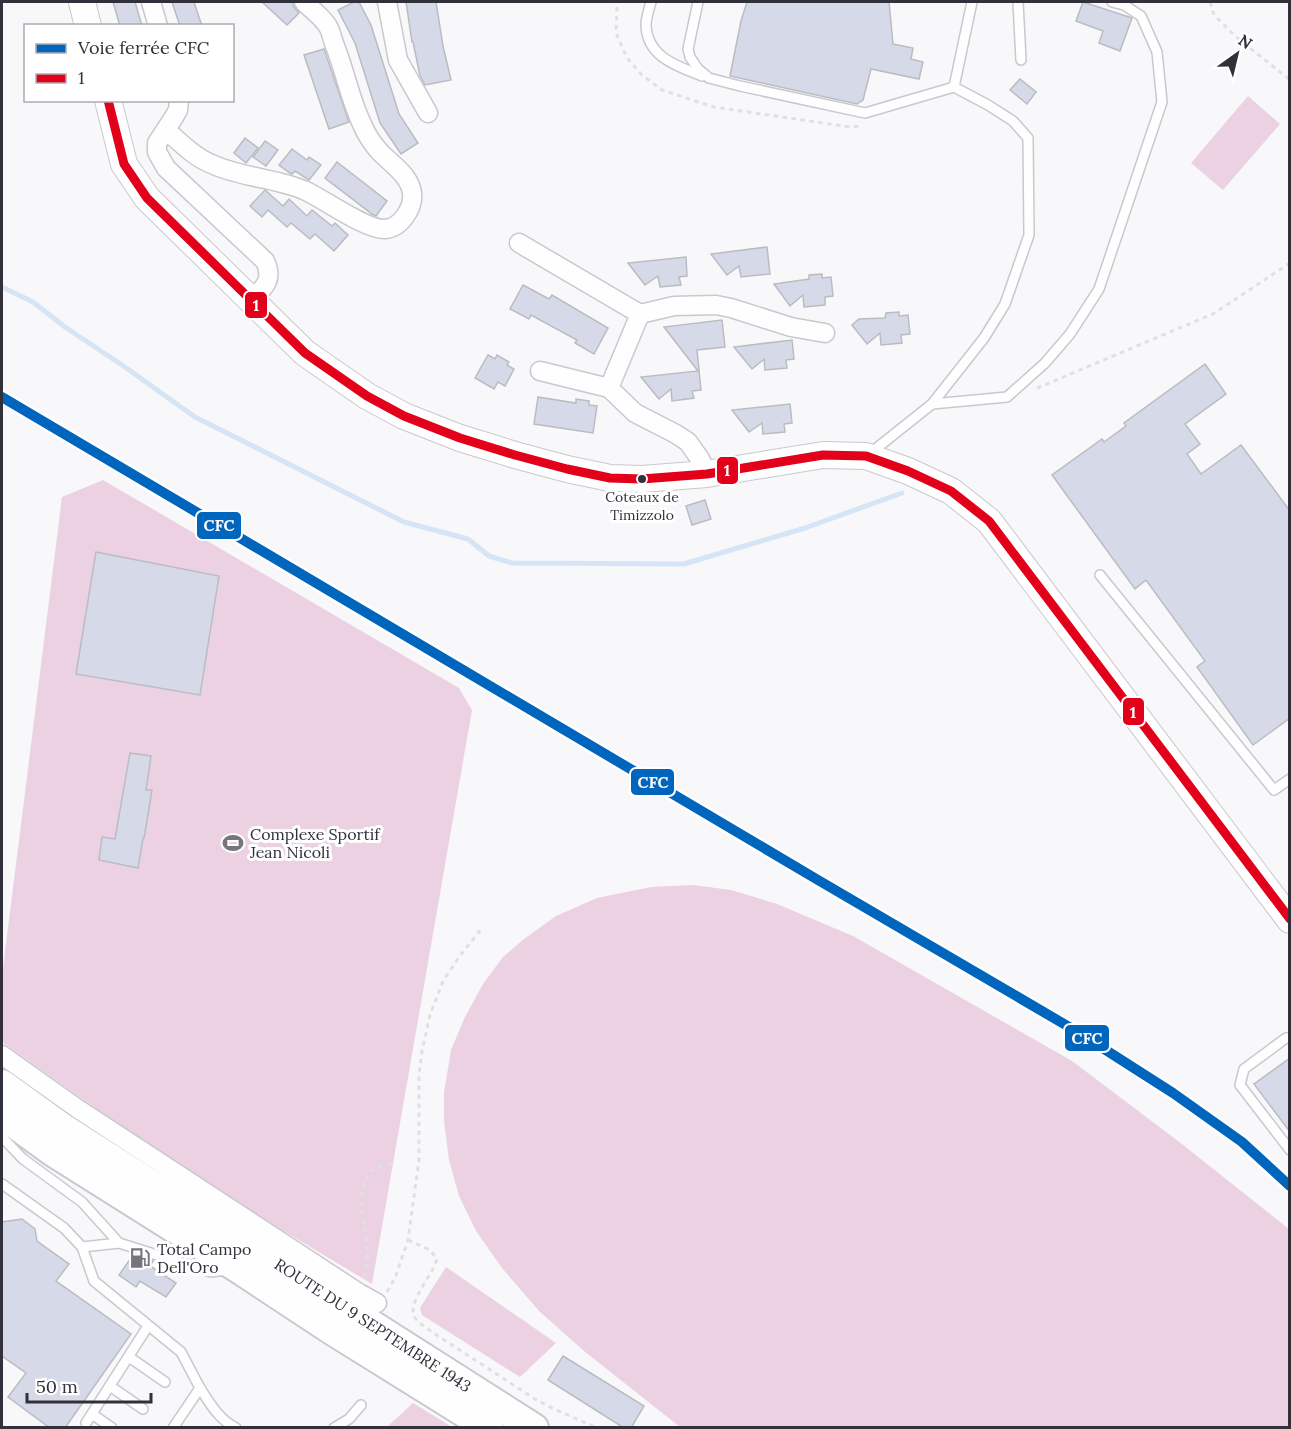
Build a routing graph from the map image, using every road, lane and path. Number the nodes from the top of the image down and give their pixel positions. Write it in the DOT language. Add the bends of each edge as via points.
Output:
graph roads {
  1 [pos="82,2"];
  2 [pos="151,2"];
  3 [pos="304,2"];
  4 [pos="387,2"];
  5 [pos="651,2"];
  6 [pos="698,2"];
  7 [pos="972,2"];
  8 [pos="1018,2"];
  9 [pos="1112,2"];
  10 [pos="1210,2"];
  11 [pos="88,24"];
  12 [pos="157,24"];
  13 [pos="1021,60"];
  14 [pos="709,78"];
  15 [pos="1290,81"];
  16 [pos="954,87"];
  17 [pos="108,102"];
  18 [pos="179,102"];
  19 [pos="428,112"];
  20 [pos="166,130"];
  21 [pos="519,243"];
  22 [pos="1290,263"];
  23 [pos="251,300"];
  24 [pos="640,314"];
  25 [pos="825,333"];
  26 [pos="540,371"];
  27 [pos="609,388"];
  28 [pos="1007,397"];
  29 [pos="932,404"];
  30 [pos="866,456"];
  31 [pos="707,474"];
  32 [pos="1100,575"];
  33 [pos="1290,779"];
  34 [pos="1268,890"];
  35 [pos="1290,905"];
  36 [pos="1290,920"];
  37 [pos="482,928"];
  38 [pos="1290,1038"];
  39 [pos="2,1055"];
  40 [pos="2,1084"];
  41 [pos="2,1115"];
  42 [pos="2,1137"];
  43 [pos="1290,1150"];
  44 [pos="392,1162"];
  45 [pos="2,1184"];
  46 [pos="408,1240"];
  47 [pos="119,1243"];
  48 [pos="82,1247"];
  49 [pos="239,1269"];
  50 [pos="359,1293"];
  51 [pos="377,1303"];
  52 [pos="148,1326"];
  53 [pos="129,1357"];
  54 [pos="165,1382"];
  55 [pos="110,1386"];
  56 [pos="200,1388"];
  57 [pos="361,1405"];
  58 [pos="143,1409"];
  59 [pos="92,1414"];
  60 [pos="86,1424"];
  61 [pos="112,1428"];
  62 [pos="173,1428"];
  63 [pos="236,1428"];
  64 [pos="334,1428"];
  65 [pos="489,1428"];
  66 [pos="534,1428"];
  67 [pos="597,1428"];
  1 -- 11 [label="main road"];
  2 -- 12 [label="street"];
  3 -- 20 [label="street" via="327,25 360,122 379,152 410,184 412,202 403,219 388,229 372,227 305,191 213,165"];
  4 -- 19 [label="street" via="398,60"];
  5 -- 14 [label="lane" via="646,24 650,43 673,65"];
  6 -- 14 [label="lane" via="688,49 698,69"];
  7 -- 16 [label="lane"];
  8 -- 13 [label="lane"];
  9 -- 28 [label="lane" via="1141,16 1157,52 1161,102 1100,289 1070,334"];
  10 -- 15 [label="path" via="1214,15 1228,29"];
  14 -- 16 [label="lane" via="865,112"];
  16 -- 29 [label="lane" via="1014,121 1028,138 1029,235 1005,304 979,345"];
  17 -- 23 [label="main road" via="124,164 147,198"];
  18 -- 20 [label="street"];
  20 -- 23 [label="street" via="157,143 157,152 166,168 265,261 268,278"];
  21 -- 24 [label="street"];
  22 -- 28 [label="path" via="1213,314 1050,383"];
  23 -- 31 [label="main road" via="305,352 367,396 460,438 610,478"];
  24 -- 25 [label="street" via="674,306 717,305"];
  24 -- 27 [label="street"];
  26 -- 27 [label="street"];
  27 -- 31 [label="street" via="635,413 688,442"];
  28 -- 29 [label="lane"];
  29 -- 30 [label="lane"];
  30 -- 31 [label="main road" via="823,455"];
  30 -- 34 [label="main road" via="951,491 989,521"];
  32 -- 33 [label="lane" via="1274,790"];
  34 -- 35 [label="main road"];
  34 -- 36 [label="main road"];
  37 -- 46 [label="path" via="443,981 430,1015 419,1074 419,1160"];
  38 -- 43 [label="lane" via="1244,1069 1240,1085"];
  39 -- 50 [label="street"];
  40 -- 66 [label="main road, ROUTE DU 9 SEPTEMBRE 1943" via="63,1128"];
  41 -- 49 [label="main road, ROUTE DU 9 SEPTEMBRE 1943" via="53,1152"];
  42 -- 47 [label="lane" via="23,1159 82,1202"];
  44 -- 50 [label="path" via="381,1164 372,1172 361,1197 368,1257"];
  45 -- 48 [label="lane" via="64,1228"];
  46 -- 51 [label="path" via="394,1278"];
  46 -- 67 [label="path" via="430,1250 437,1259 413,1308 419,1322 535,1399"];
  47 -- 48 [label="lane"];
  47 -- 49 [label="lane" via="211,1272"];
  48 -- 52 [label="lane" via="94,1281"];
  49 -- 65 [label="main road, ROUTE DU 9 SEPTEMBRE 1943"];
  50 -- 51 [label="street"];
  52 -- 53 [label="lane"];
  52 -- 56 [label="lane" via="181,1353"];
  53 -- 54 [label="lane"];
  53 -- 55 [label="lane"];
  55 -- 58 [label="lane"];
  55 -- 59 [label="lane"];
  56 -- 62 [label="lane"];
  56 -- 63 [label="lane" via="212,1406"];
  57 -- 64 [label="lane"];
  59 -- 60 [label="lane"];
  59 -- 61 [label="lane"];
}
